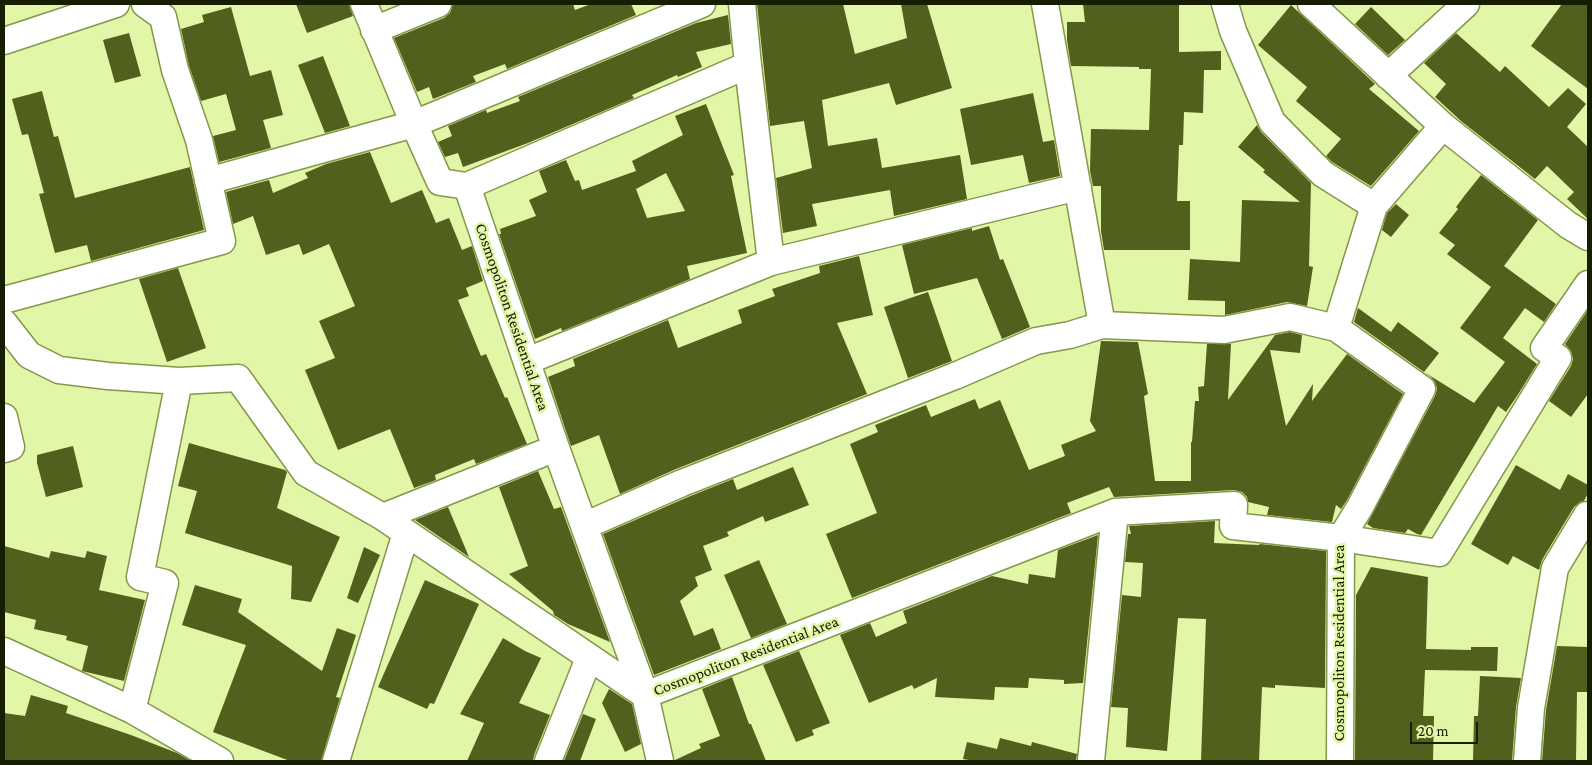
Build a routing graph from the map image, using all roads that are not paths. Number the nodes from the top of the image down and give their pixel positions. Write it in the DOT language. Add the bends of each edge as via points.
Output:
graph roads {
  1 [pos="116,4"];
  2 [pos="145,4"];
  3 [pos="364,4"];
  4 [pos="438,4"];
  5 [pos="702,4"];
  6 [pos="742,4"];
  7 [pos="1045,4"];
  8 [pos="1225,4"];
  9 [pos="1311,4"];
  10 [pos="1466,4"];
  11 [pos="374,30"];
  12 [pos="4,41"];
  13 [pos="748,65"];
  14 [pos="1388,76"];
  15 [pos="414,124"];
  16 [pos="1443,126"];
  17 [pos="208,181"];
  18 [pos="467,186"];
  19 [pos="1078,187"];
  20 [pos="1374,206"];
  21 [pos="1588,237"];
  22 [pos="771,262"];
  23 [pos="1588,284"];
  24 [pos="4,300"];
  25 [pos="4,323"];
  26 [pos="1102,325"];
  27 [pos="1336,328"];
  28 [pos="527,361"];
  29 [pos="179,380"];
  30 [pos="4,417"];
  31 [pos="556,448"];
  32 [pos="4,449"];
  33 [pos="1115,512"];
  34 [pos="1588,516"];
  35 [pos="383,517"];
  36 [pos="584,526"];
  37 [pos="406,533"];
  38 [pos="1342,538"];
  39 [pos="4,651"];
  40 [pos="589,658"];
  41 [pos="645,696"];
  42 [pos="132,710"];
  43 [pos="220,761"];
  44 [pos="336,761"];
  45 [pos="548,761"];
  46 [pos="660,761"];
  47 [pos="1092,761"];
  48 [pos="1340,761"];
  49 [pos="1527,761"];
  1 -- 12 [label="street"];
  2 -- 17 [label="street" via="163,17"];
  3 -- 11 [label="street"];
  4 -- 11 [label="street"];
  5 -- 15 [label="street"];
  6 -- 13 [label="street"];
  7 -- 19 [label="street"];
  8 -- 20 [label="street" via="1233,31 1272,122 1323,174"];
  9 -- 14 [label="street"];
  10 -- 14 [label="street"];
  11 -- 15 [label="street"];
  13 -- 18 [label="street"];
  13 -- 22 [label="street"];
  14 -- 16 [label="street"];
  15 -- 17 [label="street"];
  15 -- 18 [label="street" via="440,182"];
  16 -- 20 [label="street"];
  16 -- 21 [label="street" via="1568,225"];
  17 -- 24 [label="street" via="222,240"];
  18 -- 28 [label="street, Cosmopoliton Residential Area"];
  19 -- 22 [label="street"];
  19 -- 26 [label="street"];
  20 -- 27 [label="street"];
  22 -- 28 [label="street"];
  23 -- 38 [label="street" via="1544,348 1558,358 1439,553"];
  25 -- 29 [label="street" via="28,355 59,370"];
  26 -- 27 [label="street" via="1224,330 1290,317"];
  26 -- 36 [label="street" via="1036,341 682,483"];
  27 -- 38 [label="street" via="1422,389"];
  28 -- 31 [label="street, Cosmopoliton Residential Area"];
  29 -- 35 [label="street" via="238,378 306,473"];
  29 -- 42 [label="street" via="140,578 165,583"];
  30 -- 32 [label="street" via="11,447"];
  31 -- 35 [label="street"];
  31 -- 36 [label="street, Cosmopoliton Residential Area"];
  33 -- 38 [label="street, Cosmopoliton Residential Area" via="1234,505 1232,526"];
  33 -- 41 [label="street, Cosmopoliton Residential Area"];
  33 -- 47 [label="street"];
  34 -- 49 [label="street" via="1555,568 1531,708"];
  35 -- 37 [label="street"];
  36 -- 41 [label="street, Cosmopoliton Residential Area"];
  37 -- 40 [label="street"];
  37 -- 44 [label="street"];
  38 -- 48 [label="street, Cosmopoliton Residential Area"];
  39 -- 42 [label="street"];
  40 -- 41 [label="street"];
  40 -- 45 [label="street"];
  41 -- 46 [label="street"];
  42 -- 43 [label="street"];
}
